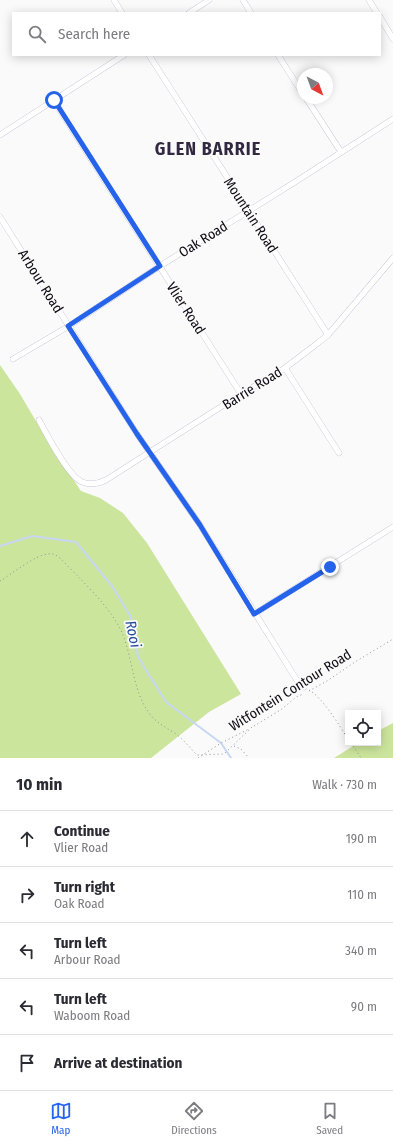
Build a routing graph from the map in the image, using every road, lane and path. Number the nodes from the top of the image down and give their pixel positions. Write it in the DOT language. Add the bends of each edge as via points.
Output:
graph roads {
  1 [pos="114,0"];
  2 [pos="209,0"];
  3 [pos="243,0"];
  4 [pos="369,0"];
  5 [pos="121,12"];
  6 [pos="191,12"];
  7 [pos="250,12"];
  8 [pos="376,12"];
  9 [pos="381,19"];
  10 [pos="393,39"];
  11 [pos="122,56"];
  12 [pos="150,56"];
  13 [pos="279,56"];
  14 [pos="297,85"];
  15 [pos="54,100"];
  16 [pos="310,104"];
  17 [pos="393,119"];
  18 [pos="0,135"];
  19 [pos="341,152"];
  20 [pos="249,211"];
  21 [pos="0,217"];
  22 [pos="392,260"];
  23 [pos="160,266"];
  24 [pos="68,326"];
  25 [pos="328,335"];
  26 [pos="13,359"];
  27 [pos="285,368"];
  28 [pos="241,394"];
  29 [pos="39,420"];
  30 [pos="150,452"];
  31 [pos="339,453"];
  32 [pos="393,527"];
  33 [pos="0,581"];
  34 [pos="254,614"];
  35 [pos="393,640"];
  36 [pos="304,687"];
  37 [pos="310,690"];
  38 [pos="303,694"];
  39 [pos="253,726"];
  40 [pos="345,735"];
  41 [pos="233,746"];
  42 [pos="353,746"];
  43 [pos="202,756"];
  44 [pos="198,758"];
  45 [pos="248,758"];
  46 [pos="361,758"];
  1 -- 5 [label="street"];
  2 -- 6 [label="street"];
  3 -- 7 [label="street"];
  4 -- 8 [label="street"];
  9 -- 10 [label="street"];
  11 -- 15 [label="street"];
  12 -- 20 [label="street, Mountain Road"];
  13 -- 14 [label="street"];
  15 -- 18 [label="street"];
  15 -- 23 [label="street, Vlier Road"];
  16 -- 19 [label="street"];
  17 -- 19 [label="street, Oak Road"];
  19 -- 20 [label="street, Oak Road"];
  20 -- 23 [label="street, Oak Road"];
  20 -- 25 [label="street, Mountain Road"];
  21 -- 24 [label="street, Arbour Road"];
  22 -- 25 [label="street, Barrie Road"];
  23 -- 24 [label="street, Oak Road"];
  23 -- 28 [label="street, Vlier Road"];
  24 -- 26 [label="street, Oak Road"];
  24 -- 30 [label="street, Arbour Road"];
  25 -- 27 [label="street, Barrie Road"];
  27 -- 28 [label="street, Barrie Road"];
  27 -- 31 [label="street"];
  28 -- 30 [label="street, Barrie Road"];
  29 -- 30 [label="street, Barrie Road" via="70,471 86,483 94,484 106,480"];
  30 -- 34 [label="street, Arbour Road" via="200,525"];
  32 -- 34 [label="street"];
  33 -- 43 [label="path" via="40,556 48,553 60,558 110,613 119,627 138,692 148,712 181,738 197,755"];
  34 -- 36 [label="street, Arbour Road" via="298,682"];
  35 -- 37 [label="path, Witfontein Contour Road"];
  36 -- 37 [label="path"];
  37 -- 40 [label="path" via="321,700"];
  38 -- 39 [label="path, Witfontein Contour Road"];
  39 -- 41 [label="path"];
  39 -- 43 [label="path, Witfontein Contour Road"];
  41 -- 43 [label="path" via="224,754"];
  41 -- 45 [label="path" via="241,749"];
  42 -- 46 [label="path"];
  43 -- 44 [label="path, Witfontein Contour Road"];
}
